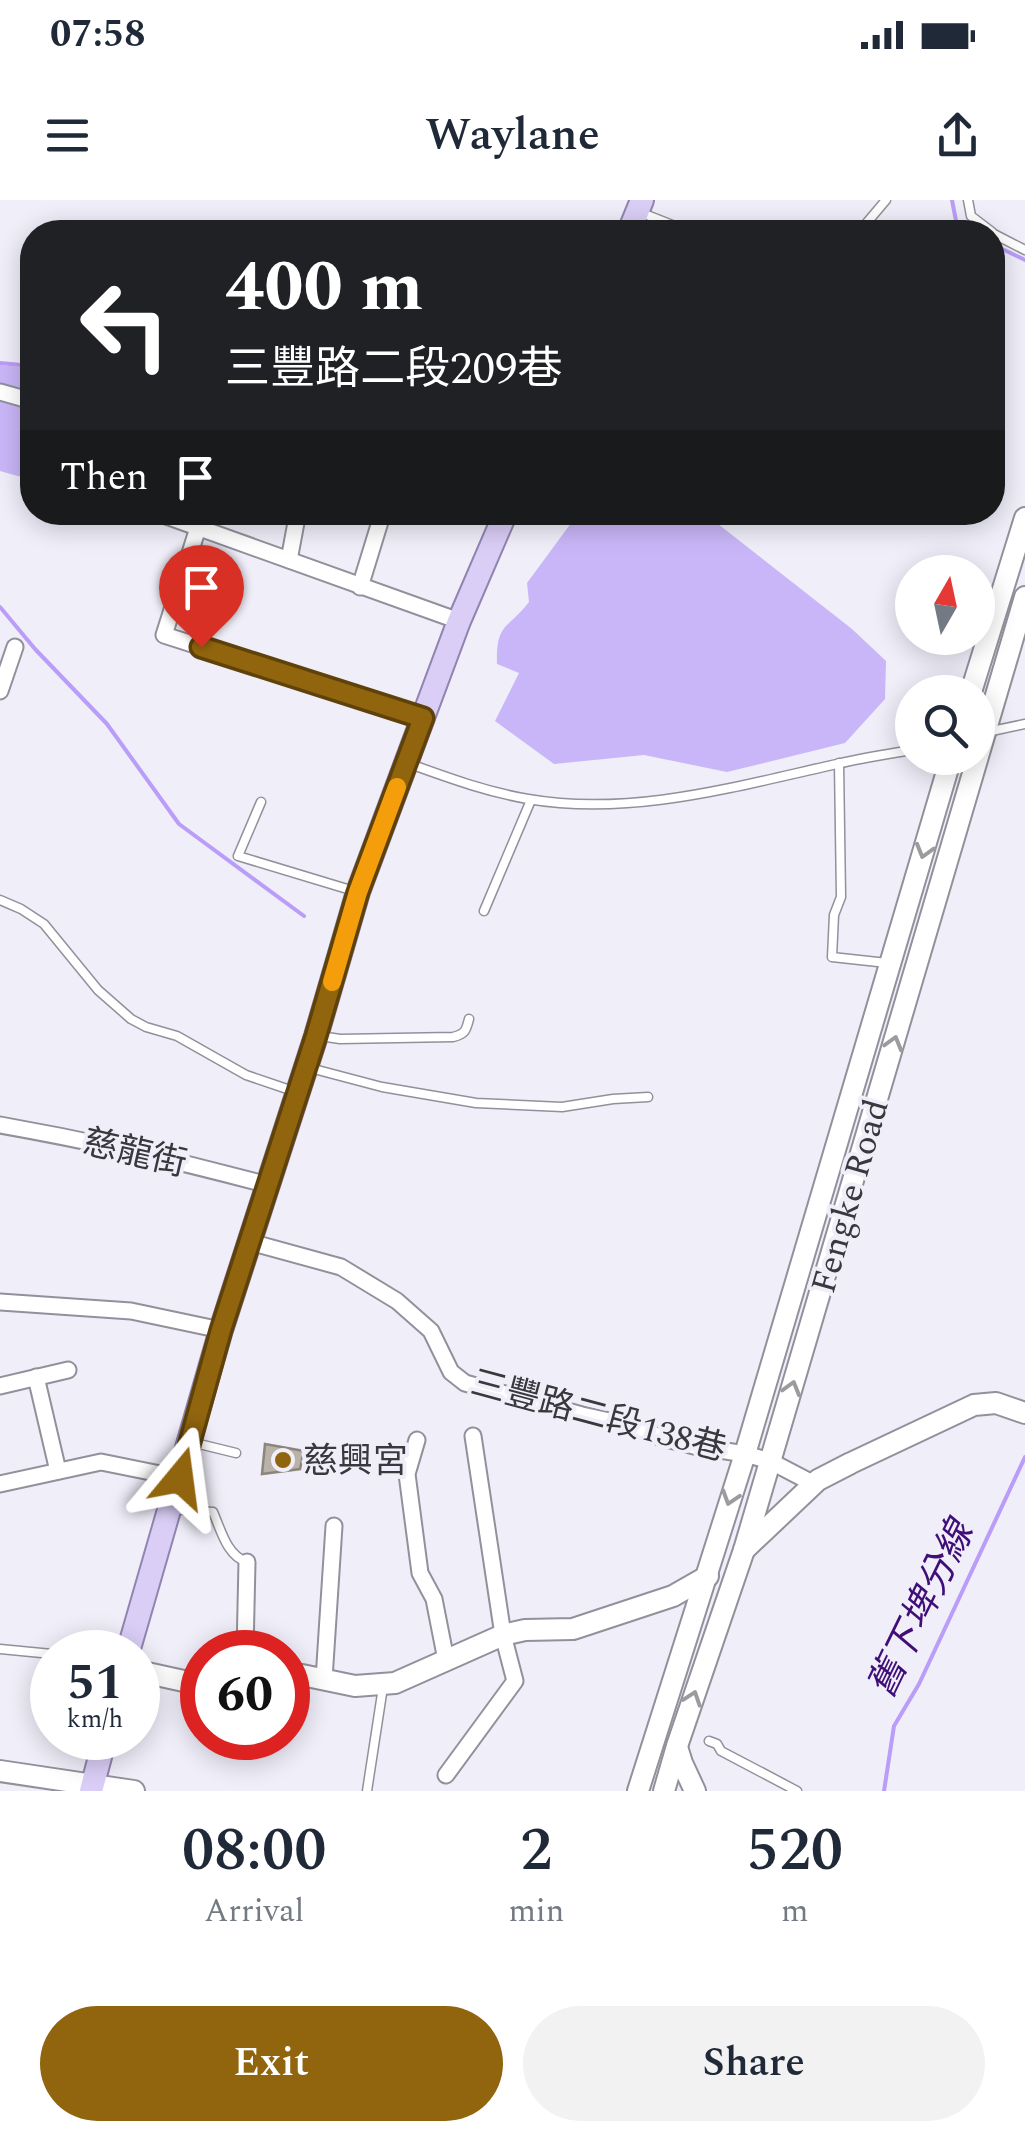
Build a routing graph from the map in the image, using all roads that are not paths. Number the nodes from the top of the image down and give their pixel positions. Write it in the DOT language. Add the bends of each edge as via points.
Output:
graph roads {
  1 [pos="886,200"];
  2 [pos="869,220"];
  3 [pos="1025,518"];
  4 [pos="198,525"];
  5 [pos="211,525"];
  6 [pos="296,525"];
  7 [pos="379,525"];
  8 [pos="500,525"];
  9 [pos="289,560"];
  10 [pos="360,586"];
  11 [pos="1025,597"];
  12 [pos="459,621"];
  13 [pos="9,654"];
  14 [pos="976,675"];
  15 [pos="0,691"];
  16 [pos="995,692"];
  17 [pos="423,718"];
  18 [pos="1025,724"];
  19 [pos="995,730"];
  20 [pos="895,753"];
  21 [pos="406,763"];
  22 [pos="839,763"];
  23 [pos="946,775"];
  24 [pos="970,775"];
  25 [pos="531,800"];
  26 [pos="261,802"];
  27 [pos="358,892"];
  28 [pos="0,900"];
  29 [pos="484,911"];
  30 [pos="890,963"];
  31 [pos="469,1019"];
  32 [pos="316,1036"];
  33 [pos="306,1067"];
  34 [pos="297,1092"];
  35 [pos="648,1098"];
  36 [pos="0,1125"];
  37 [pos="268,1185"];
  38 [pos="250,1242"];
  39 [pos="0,1302"];
  40 [pos="221,1330"];
  41 [pos="68,1370"];
  42 [pos="36,1377"];
  43 [pos="0,1386"];
  44 [pos="1025,1413"];
  45 [pos="473,1436"];
  46 [pos="417,1440"];
  47 [pos="191,1442"];
  48 [pos="236,1453"];
  49 [pos="745,1454"];
  50 [pos="770,1462"];
  51 [pos="58,1471"];
  52 [pos="180,1478"];
  53 [pos="0,1482"];
  54 [pos="814,1484"];
  55 [pos="172,1509"];
  56 [pos="334,1526"];
  57 [pos="744,1550"];
  58 [pos="247,1562"];
  59 [pos="703,1580"];
  60 [pos="135,1630"];
  61 [pos="245,1630"];
  62 [pos="503,1635"];
  63 [pos="0,1649"];
  64 [pos="30,1652"];
  65 [pos="446,1660"];
  66 [pos="310,1677"];
  67 [pos="324,1679"];
  68 [pos="383,1685"];
  69 [pos="709,1742"];
  70 [pos="677,1746"];
  71 [pos="100,1760"];
  72 [pos="0,1771"];
  73 [pos="446,1775"];
  74 [pos="92,1788"];
  75 [pos="134,1791"];
  76 [pos="367,1791"];
  77 [pos="638,1791"];
  78 [pos="664,1791"];
  79 [pos="695,1791"];
  80 [pos="796,1791"];
  1 -- 2 [label="lane"];
  3 -- 14 [label="street"];
  4 -- 17 [label="street" via="164,635"];
  5 -- 9 [label="street"];
  6 -- 9 [label="street"];
  7 -- 10 [label="street"];
  8 -- 12 [label="main road"];
  9 -- 10 [label="street"];
  10 -- 12 [label="street"];
  11 -- 16 [label="street, Fengke Road"];
  12 -- 17 [label="main road"];
  13 -- 15 [label="street"];
  17 -- 21 [label="main road"];
  18 -- 19 [label="lane"];
  20 -- 22 [label="lane"];
  21 -- 25 [label="lane"];
  21 -- 27 [label="main road"];
  22 -- 25 [label="lane" via="670,798 615,804"];
  22 -- 30 [label="lane" via="841,897 832,957"];
  23 -- 30 [label="street, Fengke Road, one-way"];
  50 -- 24 [label="street, Fengke Road, one-way"];
  25 -- 29 [label="lane"];
  26 -- 27 [label="lane" via="238,856"];
  27 -- 32 [label="main road"];
  28 -- 34 [label="lane" via="44,924 131,1019"];
  30 -- 49 [label="street, Fengke Road"];
  31 -- 32 [label="lane" via="466,1031 453,1037"];
  32 -- 33 [label="main road"];
  33 -- 34 [label="main road"];
  33 -- 35 [label="lane" via="476,1103 562,1107"];
  34 -- 37 [label="main road"];
  36 -- 37 [label="street, 慈龍街"];
  37 -- 38 [label="main road"];
  38 -- 40 [label="main road"];
  38 -- 49 [label="street, 三豐路二段138巷" via="340,1268 397,1301 431,1331 451,1372 465,1383"];
  39 -- 40 [label="street" via="130,1311"];
  40 -- 47 [label="main road"];
  41 -- 42 [label="street"];
  42 -- 43 [label="street"];
  42 -- 51 [label="street"];
  44 -- 54 [label="street" via="996,1402 974,1406"];
  45 -- 62 [label="street"];
  46 -- 65 [label="street" via="407,1474 420,1573 434,1599"];
  47 -- 48 [label="lane"];
  47 -- 52 [label="main road"];
  49 -- 50 [label="street, 三豐路二段138巷"];
  49 -- 59 [label="street, Fengke Road, one-way"];
  50 -- 54 [label="street, 三豐路二段138巷"];
  50 -- 57 [label="street, Fengke Road"];
  51 -- 52 [label="street" via="101,1462"];
  51 -- 53 [label="street"];
  52 -- 55 [label="main road"];
  54 -- 57 [label="street"];
  55 -- 58 [label="lane" via="213,1512 229,1548"];
  55 -- 60 [label="main road"];
  56 -- 67 [label="street"];
  57 -- 59 [label="street"];
  70 -- 57 [label="street, Fengke Road, one-way"];
  58 -- 61 [label="street"];
  59 -- 62 [label="street" via="573,1629"];
  59 -- 77 [label="street, Fengke Road"];
  62 -- 65 [label="street"];
  62 -- 73 [label="street" via="515,1681"];
  63 -- 64 [label="lane"];
  65 -- 68 [label="street"];
  66 -- 67 [label="street"];
  67 -- 68 [label="street"];
  68 -- 76 [label="lane"];
  69 -- 80 [label="lane"];
  70 -- 78 [label="street, Fengke Road"];
  70 -- 79 [label="street"];
  71 -- 74 [label="main road"];
  72 -- 74 [label="street"];
  74 -- 75 [label="street"];
}
